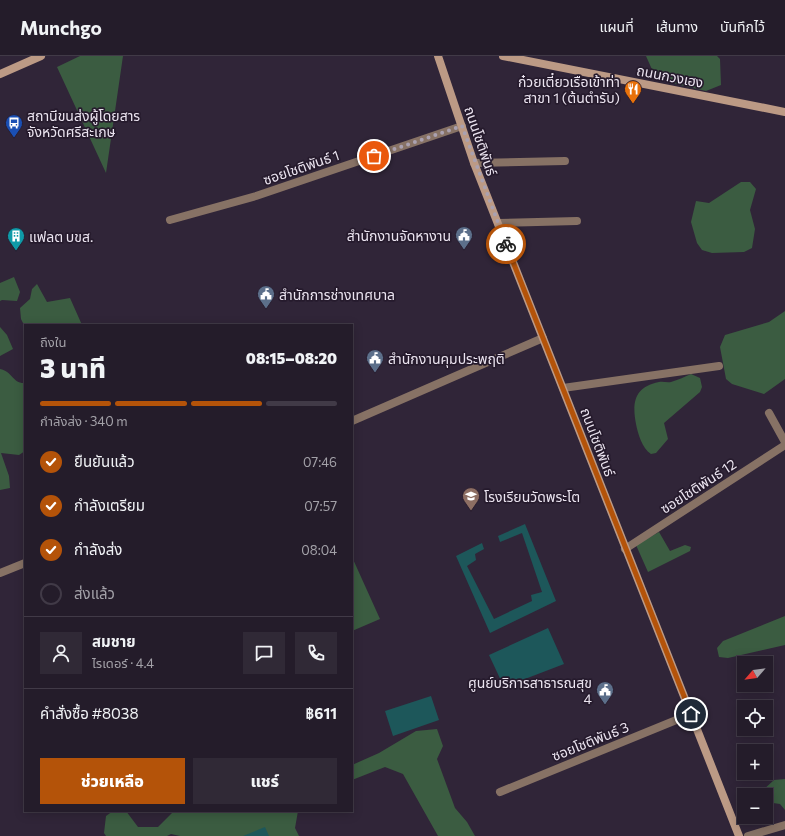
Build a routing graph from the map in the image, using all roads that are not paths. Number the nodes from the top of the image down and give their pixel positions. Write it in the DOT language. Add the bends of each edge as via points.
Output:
graph roads {
  1 [pos="41,56"];
  2 [pos="438,56"];
  3 [pos="503,56"];
  4 [pos="0,74"];
  5 [pos="785,112"];
  6 [pos="462,126"];
  7 [pos="565,160"];
  8 [pos="474,164"];
  9 [pos="170,220"];
  10 [pos="577,221"];
  11 [pos="498,223"];
  12 [pos="543,338"];
  13 [pos="719,366"];
  14 [pos="562,388"];
  15 [pos="769,413"];
  16 [pos="353,421"];
  17 [pos="785,442"];
  18 [pos="785,445"];
  19 [pos="625,549"];
  20 [pos="24,563"];
  21 [pos="0,573"];
  22 [pos="691,714"];
  23 [pos="500,792"];
  24 [pos="785,825"];
  25 [pos="739,836"];
  26 [pos="748,836"];
  1 -- 4 [label="street"];
  2 -- 6 [label="street, ถนนโชติพันธ์"];
  3 -- 5 [label="street, ถนนกวงเฮง"];
  6 -- 8 [label="street, ถนนโชติพันธ์"];
  6 -- 9 [label="street, ซอยโชติพันธ์ 1" via="256,196"];
  7 -- 8 [label="street"];
  8 -- 11 [label="street, ถนนโชติพันธ์"];
  10 -- 11 [label="street"];
  11 -- 12 [label="street, ถนนโชติพันธ์"];
  12 -- 14 [label="street, ถนนโชติพันธ์"];
  12 -- 16 [label="street"];
  13 -- 14 [label="street"];
  14 -- 19 [label="street, ถนนโชติพันธ์"];
  15 -- 17 [label="street"];
  18 -- 19 [label="street, ซอยโชติพันธ์ 12"];
  19 -- 22 [label="street, ถนนโชติพันธ์"];
  20 -- 21 [label="street"];
  22 -- 23 [label="street, ซอยโชติพันธ์ 3"];
  22 -- 25 [label="street, ถนนโชติพันธ์"];
  24 -- 26 [label="street"];
}
